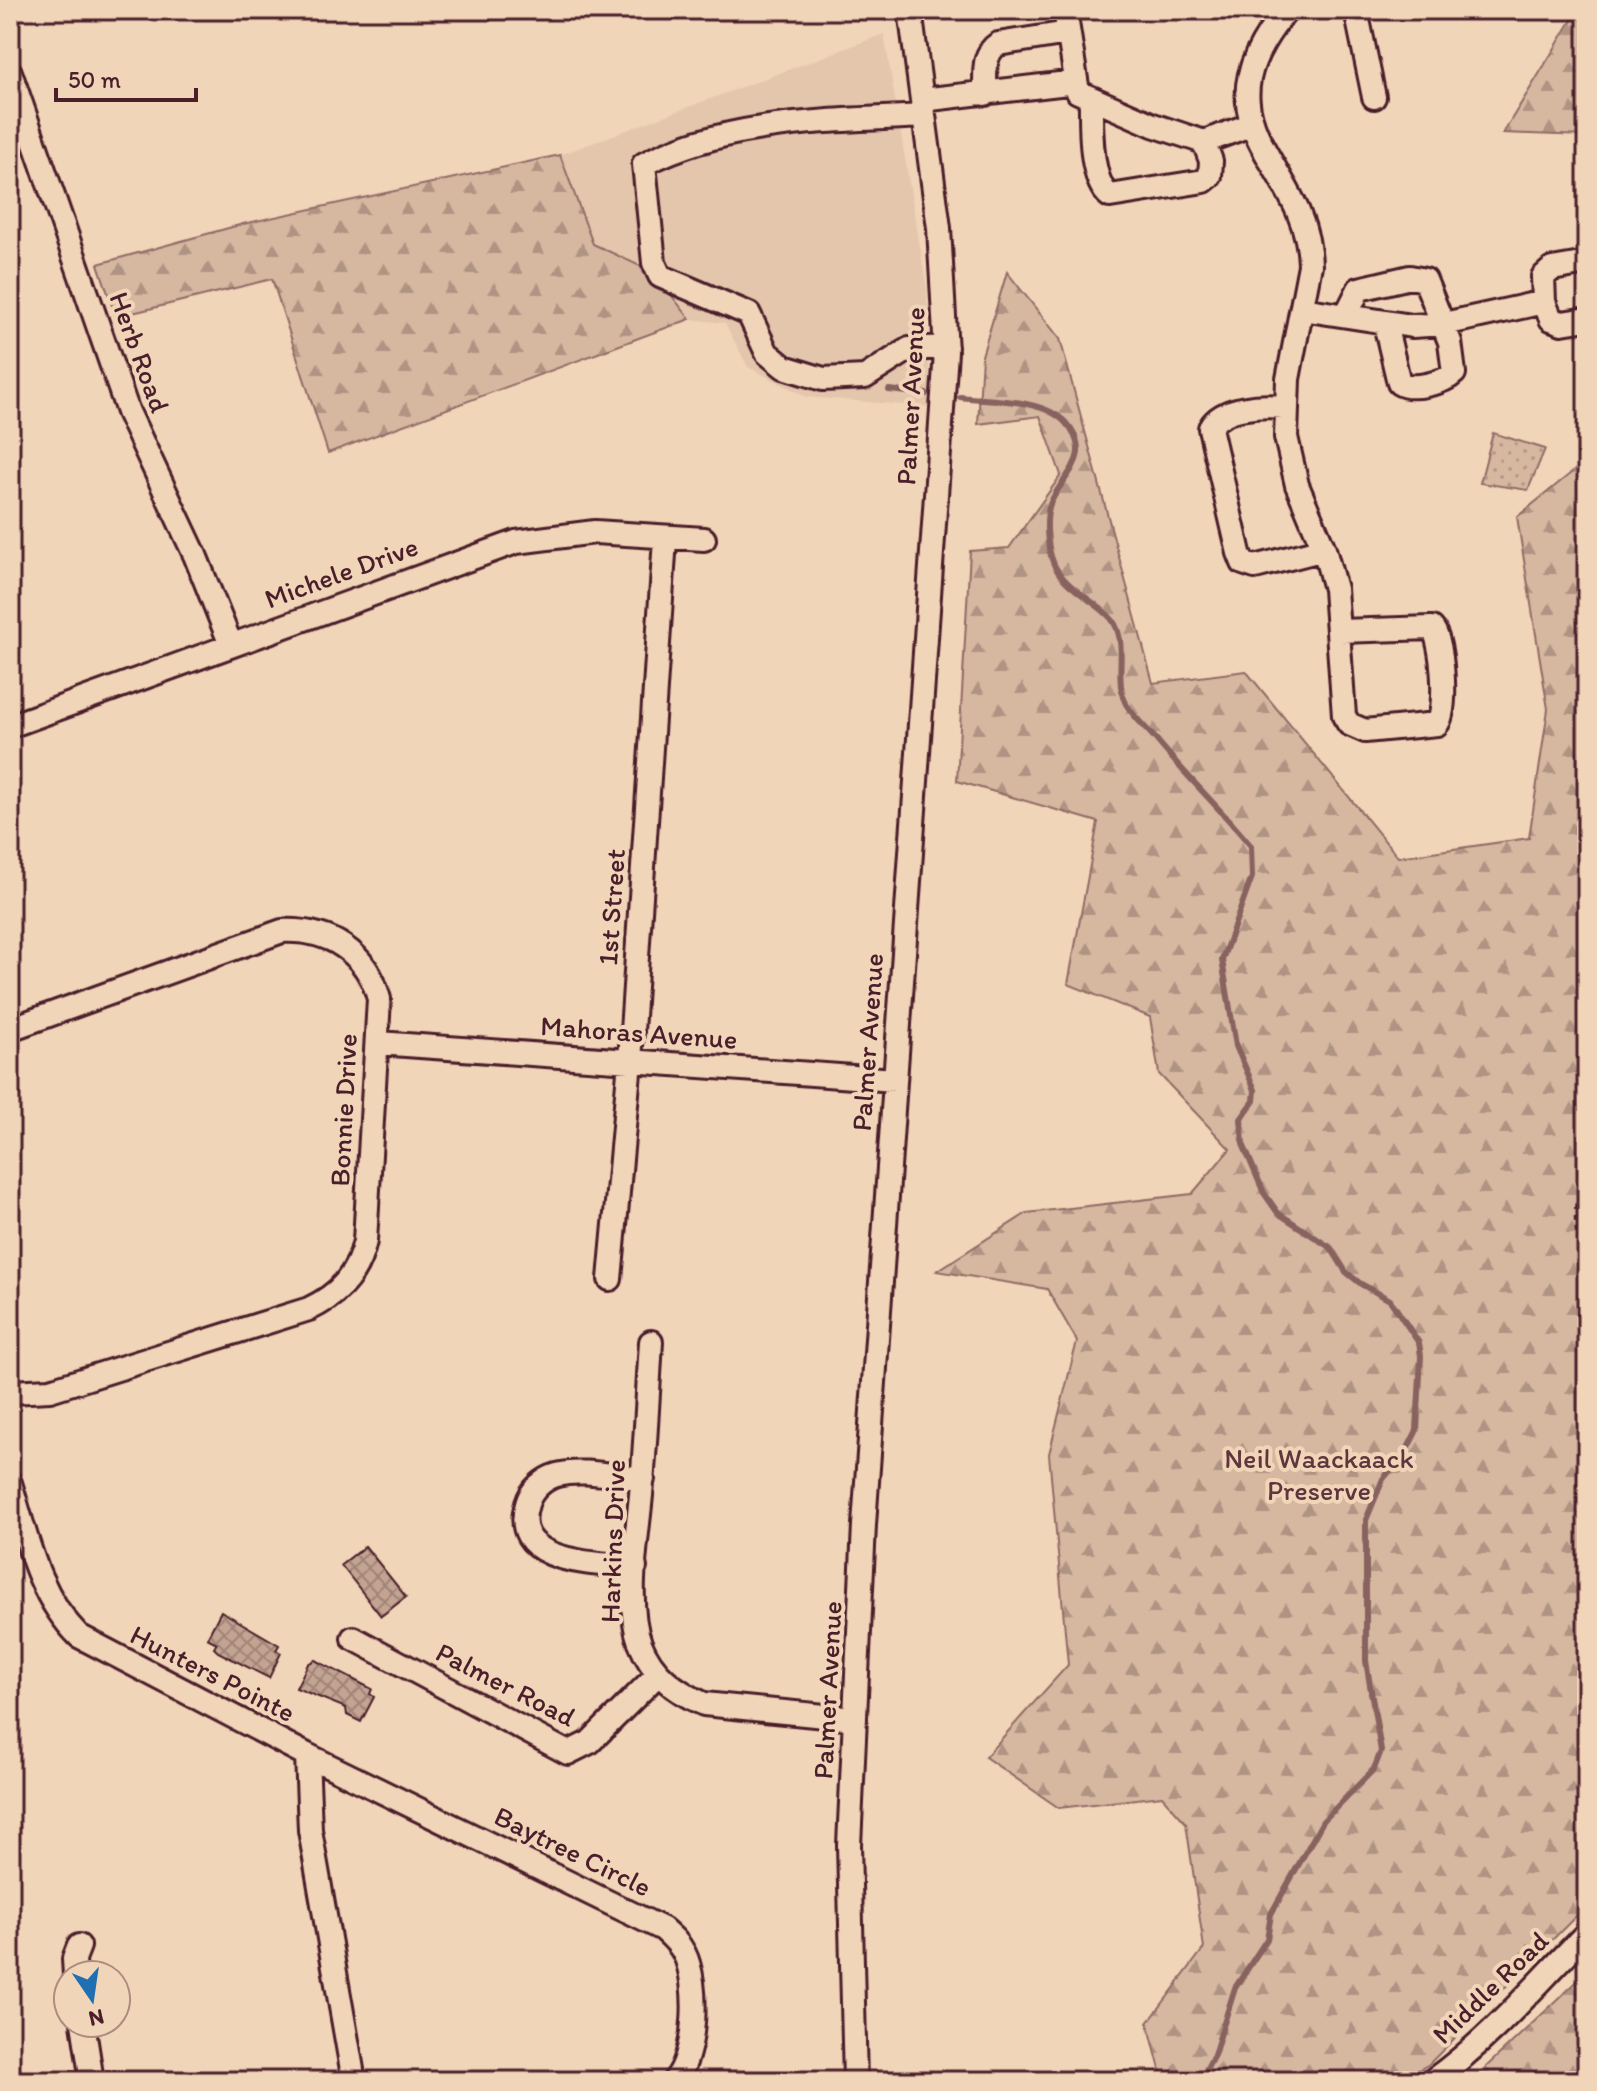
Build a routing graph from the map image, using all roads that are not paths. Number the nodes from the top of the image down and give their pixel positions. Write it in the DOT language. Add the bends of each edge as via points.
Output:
graph roads {
  1 [pos="910,10"];
  2 [pos="1065,10"];
  3 [pos="1287,10"];
  4 [pos="1356,10"];
  5 [pos="1068,33"];
  6 [pos="10,72"];
  7 [pos="1083,90"];
  8 [pos="985,94"];
  9 [pos="1374,97"];
  10 [pos="923,108"];
  11 [pos="1250,125"];
  12 [pos="1204,142"];
  13 [pos="1587,263"];
  14 [pos="1544,302"];
  15 [pos="1302,309"];
  16 [pos="1346,315"];
  17 [pos="1587,319"];
  18 [pos="1385,324"];
  19 [pos="1444,324"];
  20 [pos="946,347"];
  21 [pos="1284,407"];
  22 [pos="665,539"];
  23 [pos="704,539"];
  24 [pos="1324,549"];
  25 [pos="1340,631"];
  26 [pos="231,645"];
  27 [pos="10,726"];
  28 [pos="10,1029"];
  29 [pos="378,1043"];
  30 [pos="630,1061"];
  31 [pos="895,1080"];
  32 [pos="610,1279"];
  33 [pos="651,1342"];
  34 [pos="10,1392"];
  35 [pos="643,1479"];
  36 [pos="10,1483"];
  37 [pos="635,1567"];
  38 [pos="353,1638"];
  39 [pos="657,1675"];
  40 [pos="855,1719"];
  41 [pos="307,1755"];
  42 [pos="1587,1933"];
  43 [pos="79,1946"];
  44 [pos="74,1959"];
  45 [pos="85,2039"];
  46 [pos="92,2081"];
  47 [pos="354,2081"];
  48 [pos="674,2081"];
  49 [pos="855,2081"];
  50 [pos="1432,2081"];
  1 -- 10 [label="street, Palmer Avenue"];
  2 -- 5 [label="street"];
  3 -- 11 [label="street" via="1256,60 1248,101"];
  4 -- 9 [label="street"];
  5 -- 7 [label="street"];
  5 -- 8 [label="street" via="991,48"];
  6 -- 26 [label="street, Herb Road" via="128,412"];
  7 -- 8 [label="street"];
  7 -- 12 [label="street" via="1153,125"];
  7 -- 12 [label="street" via="1099,187 1110,196 1204,181 1210,176 1211,161"];
  8 -- 10 [label="street"];
  10 -- 20 [label="street, Palmer Avenue" via="939,228"];
  10 -- 20 [label="street" via="778,126 676,147 644,164 654,263 660,276 749,314 767,353 784,367 823,379 865,377 909,349"];
  11 -- 12 [label="street"];
  11 -- 15 [label="street" via="1305,224 1310,265"];
  13 -- 14 [label="street" via="1546,272"];
  14 -- 17 [label="street" via="1557,323"];
  14 -- 19 [label="street"];
  15 -- 16 [label="street"];
  15 -- 21 [label="street"];
  16 -- 18 [label="street"];
  16 -- 19 [label="street" via="1359,289 1419,277 1429,286"];
  18 -- 19 [label="street"];
  18 -- 19 [label="street" via="1396,375 1406,387 1454,373"];
  20 -- 31 [label="street, Palmer Avenue"];
  21 -- 24 [label="street" via="1294,474"];
  21 -- 24 [label="street" via="1263,405 1221,415 1210,428 1239,553 1243,563 1255,567"];
  22 -- 23 [label="street, Michele Drive"];
  22 -- 26 [label="street, Michele Drive" via="595,532 516,542"];
  22 -- 30 [label="street, 1st Street"];
  24 -- 25 [label="street"];
  25 -- 25 [label="street" via="1420,626 1437,633 1442,718 1430,727 1365,731 1349,724 1344,716"];
  26 -- 27 [label="street, Michele Drive"];
  28 -- 29 [label="street, Bonnie Drive" via="269,934 302,930 343,944 370,973 379,999"];
  29 -- 30 [label="street, Mahoras Avenue"];
  29 -- 34 [label="street, Bonnie Drive" via="365,1241 353,1275 340,1290 309,1309 50,1390"];
  30 -- 31 [label="street, Mahoras Avenue"];
  30 -- 32 [label="street, 1st Street"];
  31 -- 40 [label="street, Palmer Avenue"];
  33 -- 35 [label="street, Harkins Drive"];
  35 -- 37 [label="street, Harkins Drive"];
  35 -- 37 [label="street" via="557,1475 535,1488 525,1513 532,1541 553,1556"];
  36 -- 41 [label="street, Hunters Pointe" via="43,1587 79,1636"];
  37 -- 39 [label="street, Harkins Drive" via="636,1632"];
  38 -- 39 [label="street, Palmer Road" via="568,1753 590,1742"];
  39 -- 40 [label="street" via="704,1704"];
  40 -- 49 [label="street, Palmer Avenue" via="848,1891"];
  41 -- 47 [label="street, Hunters Pointe" via="310,1830"];
  41 -- 48 [label="street, Baytree Circle" via="663,1929 676,1940 690,1969 692,2044"];
  42 -- 50 [label="street, Middle Road" via="1520,2007"];
  43 -- 44 [label="street"];
  45 -- 46 [label="street"];
}
